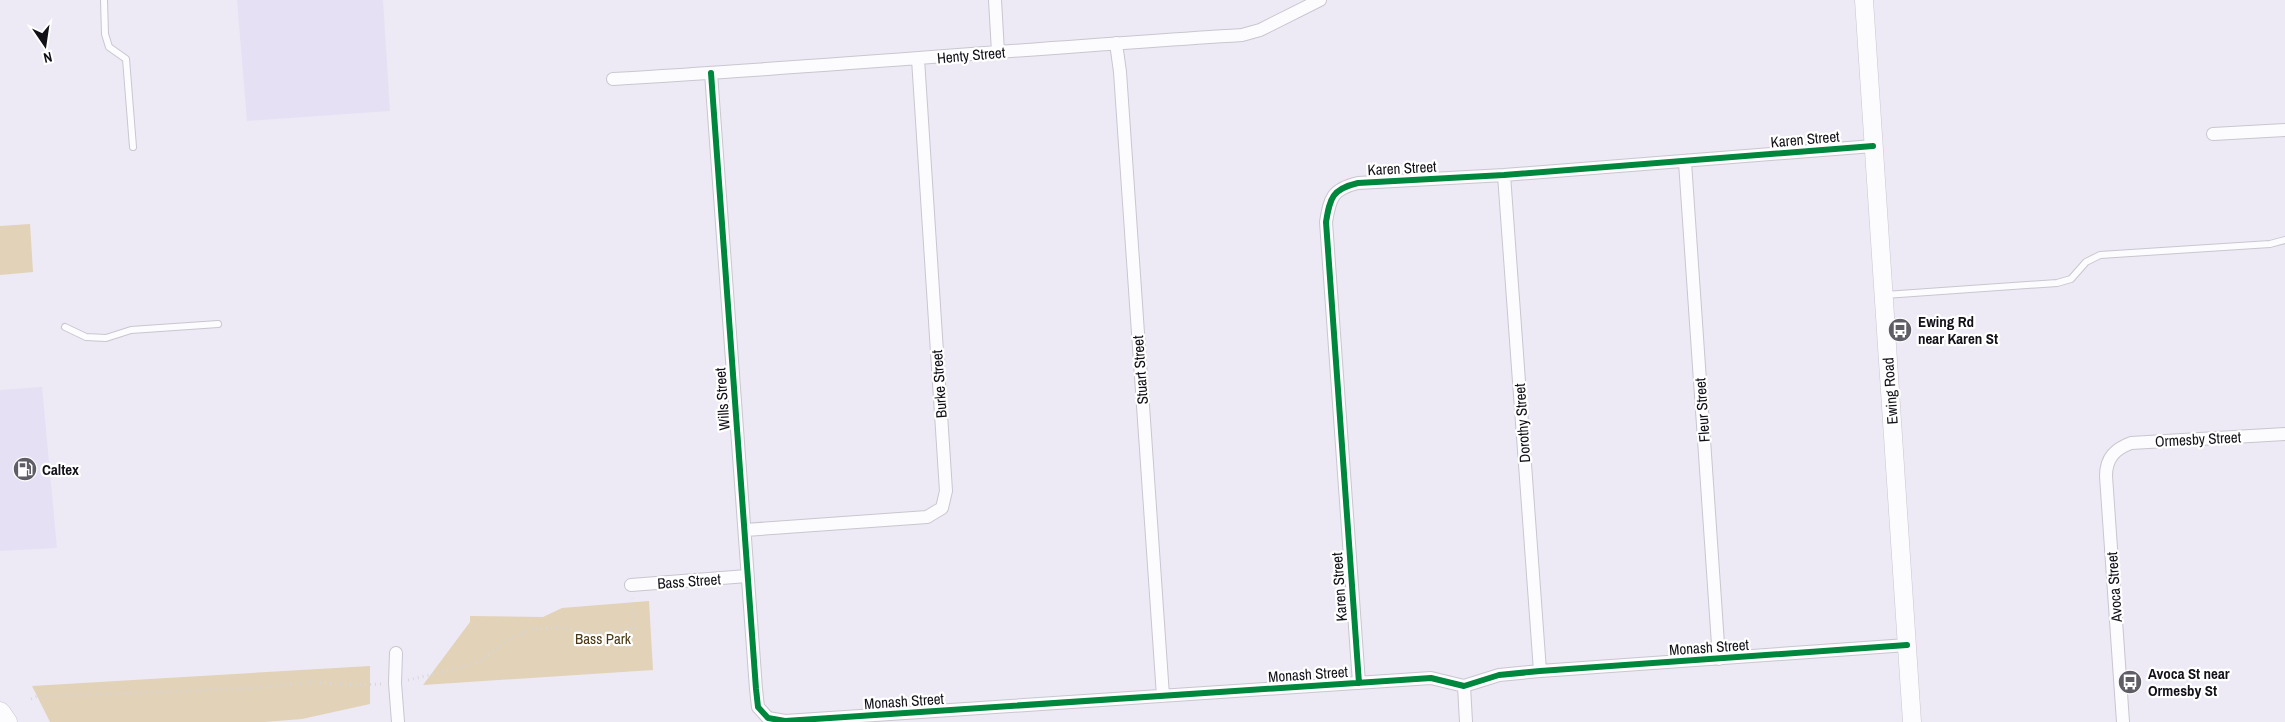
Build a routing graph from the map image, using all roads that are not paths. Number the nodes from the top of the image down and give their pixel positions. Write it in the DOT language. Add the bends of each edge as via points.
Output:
graph roads {
  1 [pos="104,0"];
  2 [pos="995,0"];
  3 [pos="1320,0"];
  4 [pos="1864,0"];
  5 [pos="1116,43"];
  6 [pos="998,52"];
  7 [pos="918,59"];
  8 [pos="711,73"];
  9 [pos="614,78"];
  10 [pos="2285,130"];
  11 [pos="2213,134"];
  12 [pos="1873,146"];
  13 [pos="133,147"];
  14 [pos="1685,162"];
  15 [pos="1504,175"];
  16 [pos="2285,240"];
  17 [pos="1884,295"];
  18 [pos="218,324"];
  19 [pos="65,327"];
  20 [pos="2285,434"];
  21 [pos="2113,453"];
  22 [pos="744,530"];
  23 [pos="747,576"];
  24 [pos="631,585"];
  25 [pos="1907,645"];
  26 [pos="396,653"];
  27 [pos="1719,659"];
  28 [pos="1540,671"];
  29 [pos="1359,683"];
  30 [pos="1464,686"];
  31 [pos="1163,696"];
  32 [pos="0,712"];
  33 [pos="768,718"];
  34 [pos="7,722"];
  35 [pos="398,722"];
  36 [pos="1466,722"];
  37 [pos="1912,722"];
  38 [pos="2122,722"];
  1 -- 13 [label="lane" via="105,34 109,47 126,59"];
  2 -- 6 [label="street"];
  3 -- 5 [label="street, Henty Street" via="1242,36"];
  4 -- 12 [label="main road, Ewing Road"];
  5 -- 6 [label="street, Henty Street"];
  5 -- 31 [label="street, Stuart Street"];
  6 -- 7 [label="street, Henty Street"];
  7 -- 8 [label="street, Henty Street"];
  7 -- 22 [label="street, Burke Street" via="946,491 942,508 927,516"];
  8 -- 9 [label="street, Henty Street"];
  8 -- 22 [label="street, Wills Street"];
  10 -- 11 [label="street"];
  12 -- 14 [label="street, Karen Street"];
  12 -- 17 [label="main road, Ewing Road"];
  14 -- 15 [label="street, Karen Street"];
  14 -- 27 [label="street, Fleur Street"];
  15 -- 28 [label="street, Dorothy Street"];
  15 -- 29 [label="street, Karen Street" via="1358,183 1344,187 1330,200 1326,222"];
  16 -- 17 [label="lane" via="2270,244 2100,255 2086,262 2071,279 2057,283"];
  17 -- 25 [label="main road, Ewing Road"];
  18 -- 19 [label="lane" via="131,330 106,338 86,337"];
  20 -- 21 [label="street, Ormesby Street" via="2131,443"];
  21 -- 38 [label="street, Avoca Street" via="2106,476"];
  22 -- 23 [label="street, Wills Street"];
  23 -- 24 [label="street, Bass Street"];
  23 -- 33 [label="street, Wills Street" via="758,707"];
  25 -- 27 [label="street, Monash Street"];
  25 -- 37 [label="main road, Ewing Road"];
  26 -- 35 [label="street"];
  27 -- 28 [label="street, Monash Street"];
  28 -- 30 [label="street, Monash Street" via="1499,675"];
  29 -- 30 [label="street, Monash Street" via="1431,678"];
  29 -- 31 [label="street, Monash Street"];
  30 -- 36 [label="street"];
  31 -- 33 [label="street, Monash Street" via="785,721"];
  32 -- 34 [label="main road"];
}
